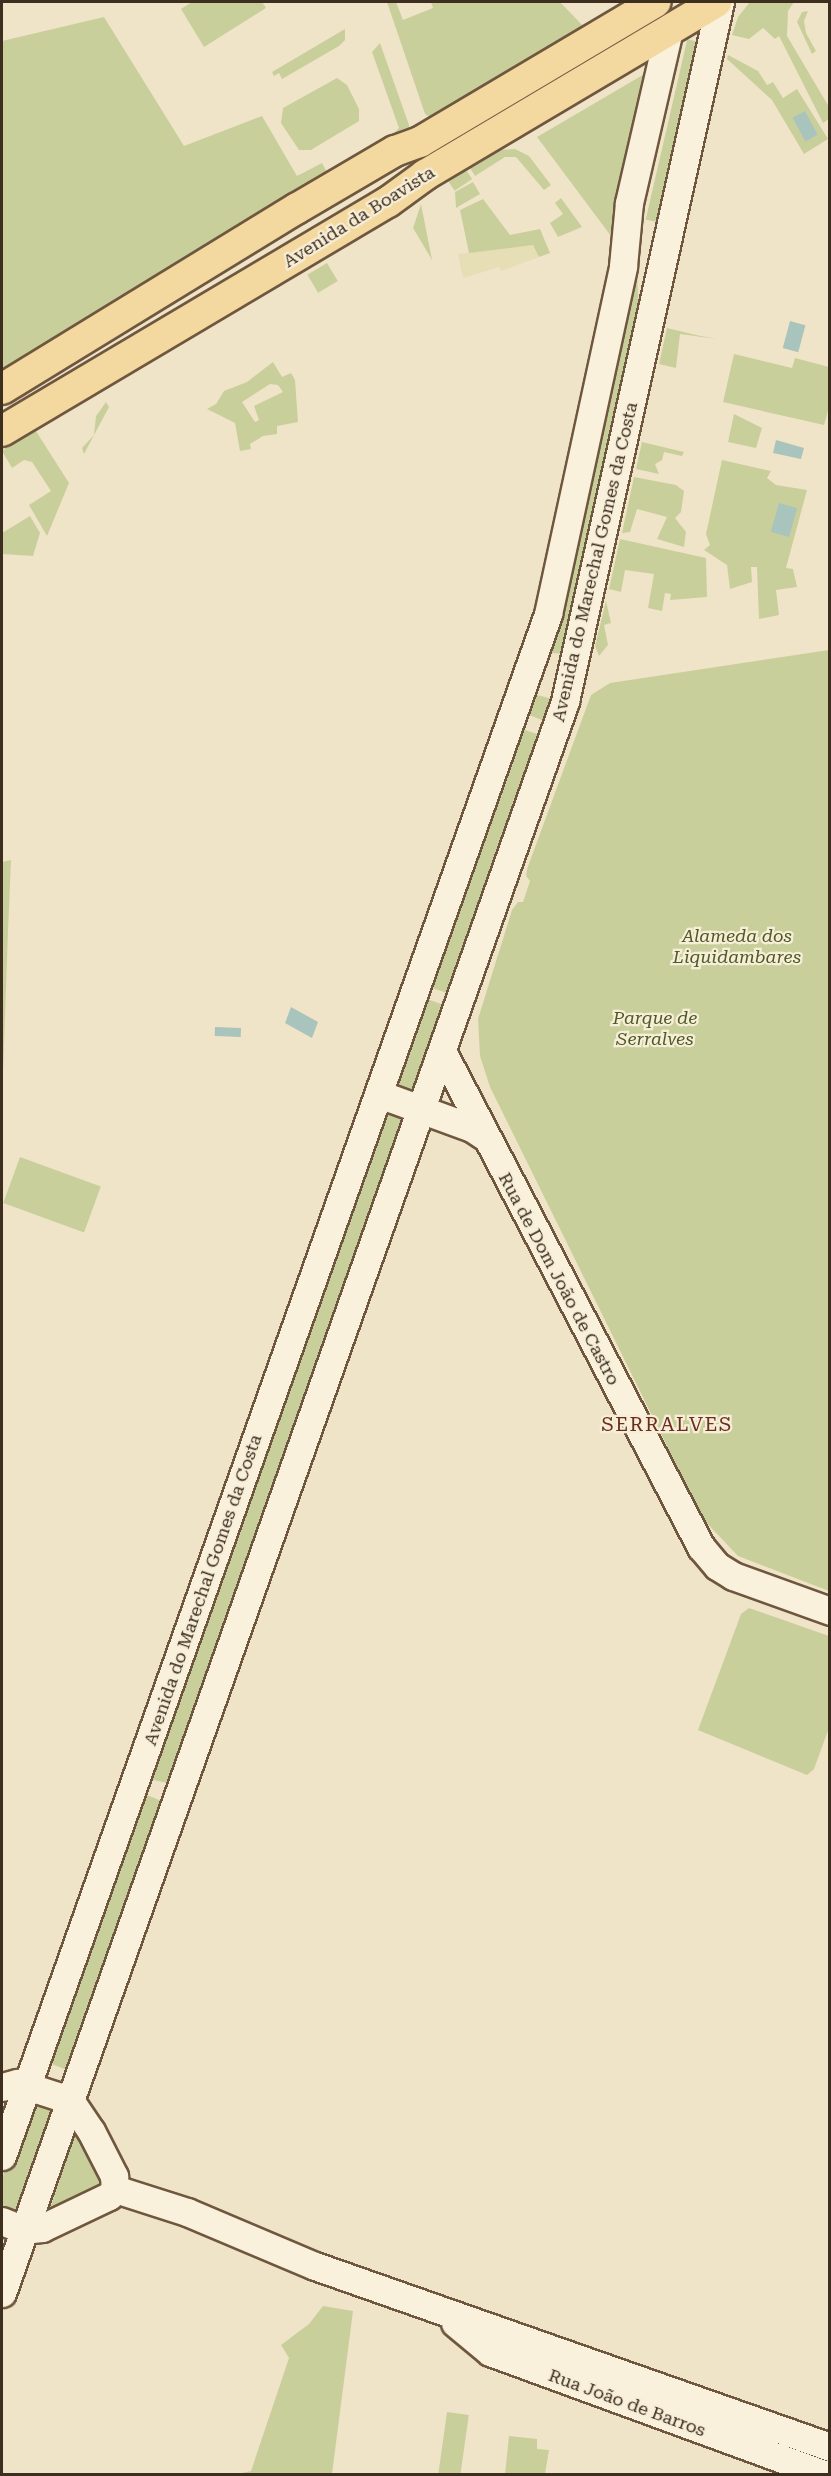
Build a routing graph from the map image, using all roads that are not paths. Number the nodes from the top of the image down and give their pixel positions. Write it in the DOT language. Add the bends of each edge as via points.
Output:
graph roads {
  1 [pos="656,2"];
  2 [pos="718,2"];
  3 [pos="672,16"];
  4 [pos="627,229"];
  5 [pos="670,232"];
  6 [pos="2,388"];
  7 [pos="2,431"];
  8 [pos="442,1050"];
  9 [pos="379,1094"];
  10 [pos="421,1109"];
  11 [pos="484,1136"];
  12 [pos="830,1611"];
  13 [pos="14,2086"];
  14 [pos="70,2100"];
  15 [pos="2,2156"];
  16 [pos="116,2188"];
  17 [pos="13,2225"];
  18 [pos="2,2293"];
  19 [pos="443,2312"];
  20 [pos="830,2446"];
  21 [pos="823,2475"];
  1 -- 6 [label="main road, Avenida da Boavista" via="420,142 395,151 296,209"];
  2 -- 3 [label="main road, Avenida da Boavista"];
  2 -- 5 [label="main road, Avenida do Marechal Gomes da Costa"];
  3 -- 4 [label="main road, Avenida do Marechal Gomes da Costa" via="629,203"];
  3 -- 7 [label="main road, Avenida da Boavista" via="378,208"];
  4 -- 5 [label="main road" via="641,224"];
  4 -- 9 [label="main road, Avenida do Marechal Gomes da Costa" via="623,266 548,614"];
  5 -- 8 [label="main road, Avenida do Marechal Gomes da Costa" via="565,701"];
  8 -- 10 [label="main road, Avenida do Marechal Gomes da Costa"];
  8 -- 11 [label="main road, Rua de Dom João de Castro"];
  9 -- 10 [label="main road"];
  9 -- 13 [label="main road, Avenida do Marechal Gomes da Costa"];
  10 -- 11 [label="main road"];
  10 -- 14 [label="main road, Avenida do Marechal Gomes da Costa"];
  11 -- 12 [label="main road, Rua de Dom João de Castro" via="701,1547 717,1566 733,1576"];
  13 -- 14 [label="main road"];
  13 -- 15 [label="main road, Avenida do Marechal Gomes da Costa"];
  14 -- 16 [label="main road" via="91,2131"];
  14 -- 17 [label="main road, Avenida do Marechal Gomes da Costa"];
  16 -- 17 [label="main road" via="109,2196 49,2225"];
  16 -- 19 [label="main road, Rua João de Barros"];
  17 -- 18 [label="main road, Avenida do Marechal Gomes da Costa"];
  19 -- 20 [label="main road, Rua João de Barros"];
  19 -- 21 [label="main road, Rua João de Barros" via="490,2352"];
}
